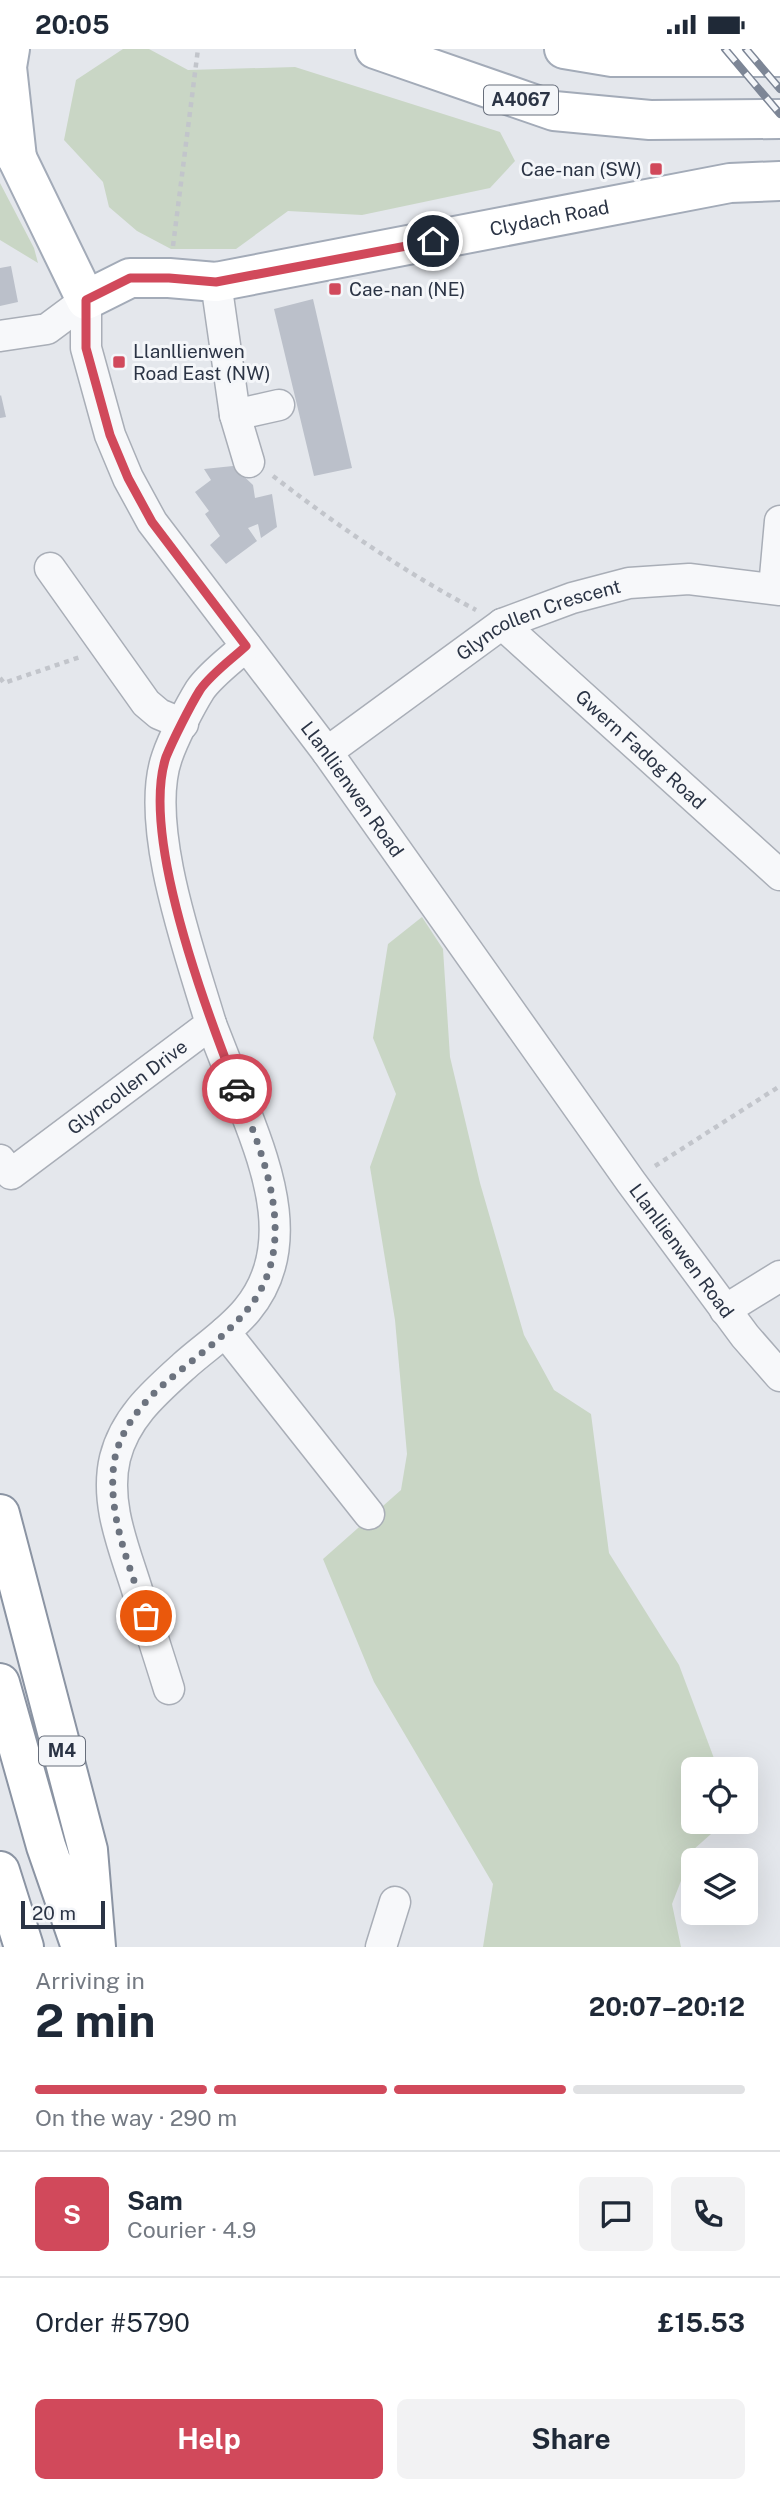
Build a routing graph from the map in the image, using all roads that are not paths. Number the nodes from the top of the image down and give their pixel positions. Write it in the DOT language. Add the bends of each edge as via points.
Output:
graph roads {
  1 [pos="10,49"];
  2 [pos="375,49"];
  3 [pos="564,49"];
  4 [pos="780,57"];
  5 [pos="7,116"];
  6 [pos="780,119"];
  7 [pos="780,181"];
  8 [pos="216,282"];
  9 [pos="86,300"];
  10 [pos="0,336"];
  11 [pos="279,405"];
  12 [pos="235,415"];
  13 [pos="247,456"];
  14 [pos="780,521"];
  15 [pos="50,568"];
  16 [pos="777,589"];
  17 [pos="502,624"];
  18 [pos="246,646"];
  19 [pos="183,724"];
  20 [pos="327,752"];
  21 [pos="780,875"];
  22 [pos="211,1024"];
  23 [pos="0,1160"];
  24 [pos="780,1276"];
  25 [pos="725,1310"];
  26 [pos="225,1332"];
  27 [pos="780,1375"];
  28 [pos="0,1514"];
  29 [pos="369,1514"];
  30 [pos="0,1683"];
  31 [pos="169,1689"];
  32 [pos="3,1889"];
  33 [pos="395,1902"];
  34 [pos="24,1947"];
  35 [pos="80,1947"];
  36 [pos="96,1947"];
  37 [pos="381,1947"];
  1 -- 5 [label="main road, Llanllienwen Road"];
  2 -- 6 [label="main road, A4067" via="554,111 650,120"];
  3 -- 4 [label="main road" via="612,57"];
  5 -- 9 [label="main road, Llanllienwen Road"];
  7 -- 8 [label="main road, Clydach Road" via="730,183"];
  8 -- 9 [label="main road, Clydach Road" via="130,278"];
  8 -- 12 [label="street"];
  9 -- 10 [label="street, Clydach Road" via="47,329"];
  9 -- 18 [label="street, Llanllienwen Road" via="86,348 110,435 128,478 152,522"];
  11 -- 12 [label="street"];
  12 -- 13 [label="street"];
  14 -- 16 [label="street"];
  15 -- 19 [label="street" via="146,703"];
  16 -- 17 [label="street, Glyncollen Crescent" via="688,579 629,583"];
  17 -- 20 [label="street, Glyncollen Crescent"];
  17 -- 21 [label="street, Gwern Fadog Road"];
  18 -- 19 [label="street" via="201,689"];
  18 -- 20 [label="street, Llanllienwen Road"];
  19 -- 22 [label="street" via="166,758 161,793 163,847"];
  20 -- 25 [label="street, Llanllienwen Road"];
  22 -- 23 [label="street, Glyncollen Drive" via="11,1174"];
  22 -- 26 [label="street" via="265,1161 274,1208 275,1245 265,1280 248,1309"];
  24 -- 25 [label="street"];
  25 -- 27 [label="street, Llanllienwen Road"];
  26 -- 29 [label="street"];
  26 -- 31 [label="street" via="147,1400 124,1430 115,1460 112,1493 117,1527"];
  28 -- 36 [label="main road, M4" via="88,1850"];
  30 -- 35 [label="main road, M4"];
  32 -- 34 [label="main road"];
  33 -- 37 [label="street"];
}
